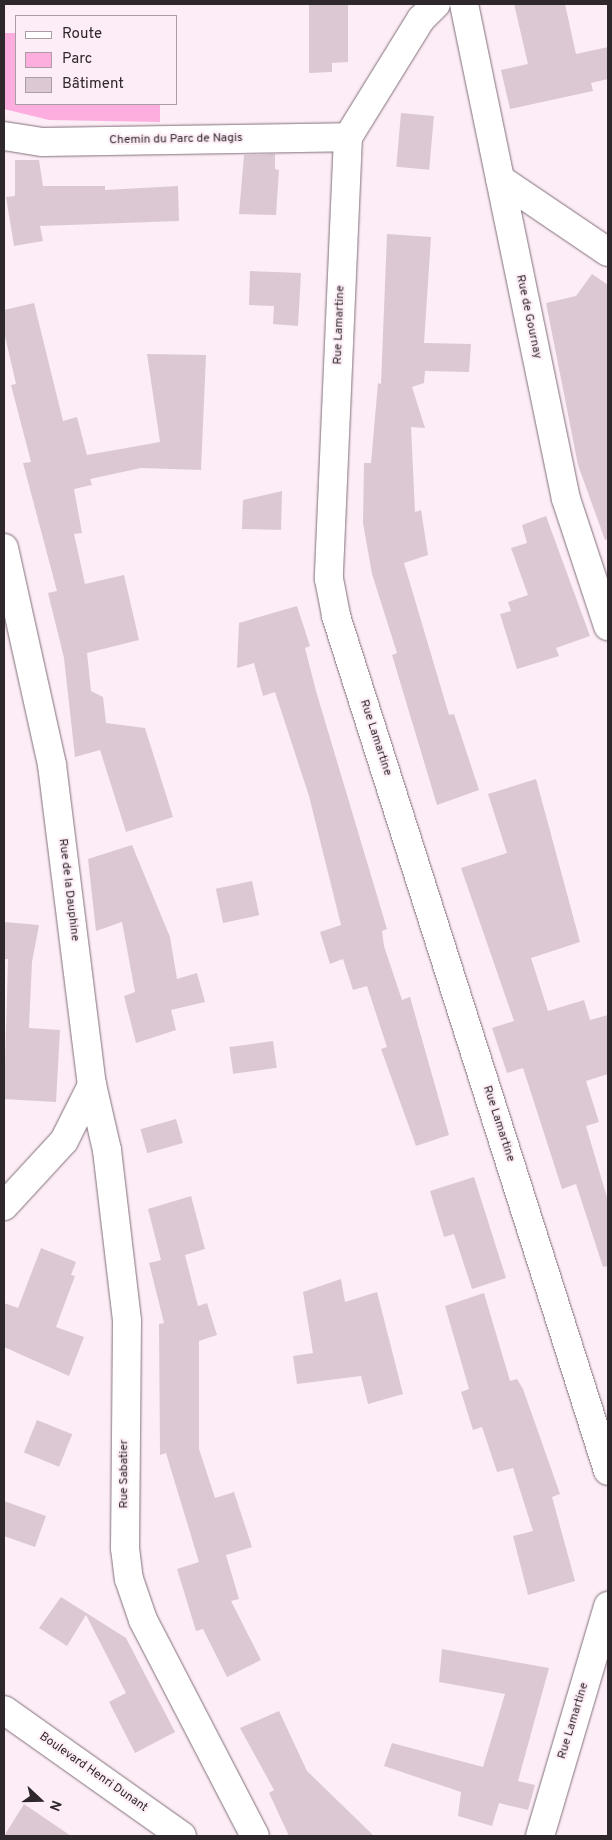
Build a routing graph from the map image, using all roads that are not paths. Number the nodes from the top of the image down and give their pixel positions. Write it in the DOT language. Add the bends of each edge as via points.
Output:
graph roads {
  1 [pos="436,4"];
  2 [pos="464,4"];
  3 [pos="4,136"];
  4 [pos="348,137"];
  5 [pos="500,179"];
  6 [pos="608,252"];
  7 [pos="4,548"];
  8 [pos="608,626"];
  9 [pos="92,1085"];
  10 [pos="4,1206"];
  11 [pos="608,1471"];
  12 [pos="608,1606"];
  13 [pos="4,1710"];
  14 [pos="182,1836"];
  15 [pos="255,1836"];
  16 [pos="540,1836"];
  1 -- 4 [label="street, Rue Lamartine" via="421,19"];
  2 -- 5 [label="street, Rue de Gournay"];
  3 -- 4 [label="street, Chemin du Parc de Nagis" via="44,142"];
  4 -- 11 [label="street, Rue Lamartine" via="329,579 336,616"];
  5 -- 6 [label="street"];
  5 -- 8 [label="street, Rue de Gournay" via="566,499"];
  7 -- 9 [label="street, Rue de la Dauphine" via="52,765"];
  9 -- 10 [label="street" via="64,1141"];
  9 -- 15 [label="street, Rue Sabatier" via="107,1150 127,1321 125,1548 129,1579 143,1620"];
  12 -- 16 [label="street, Rue Lamartine"];
  13 -- 14 [label="street, Boulevard Henri Dunant"];
}
